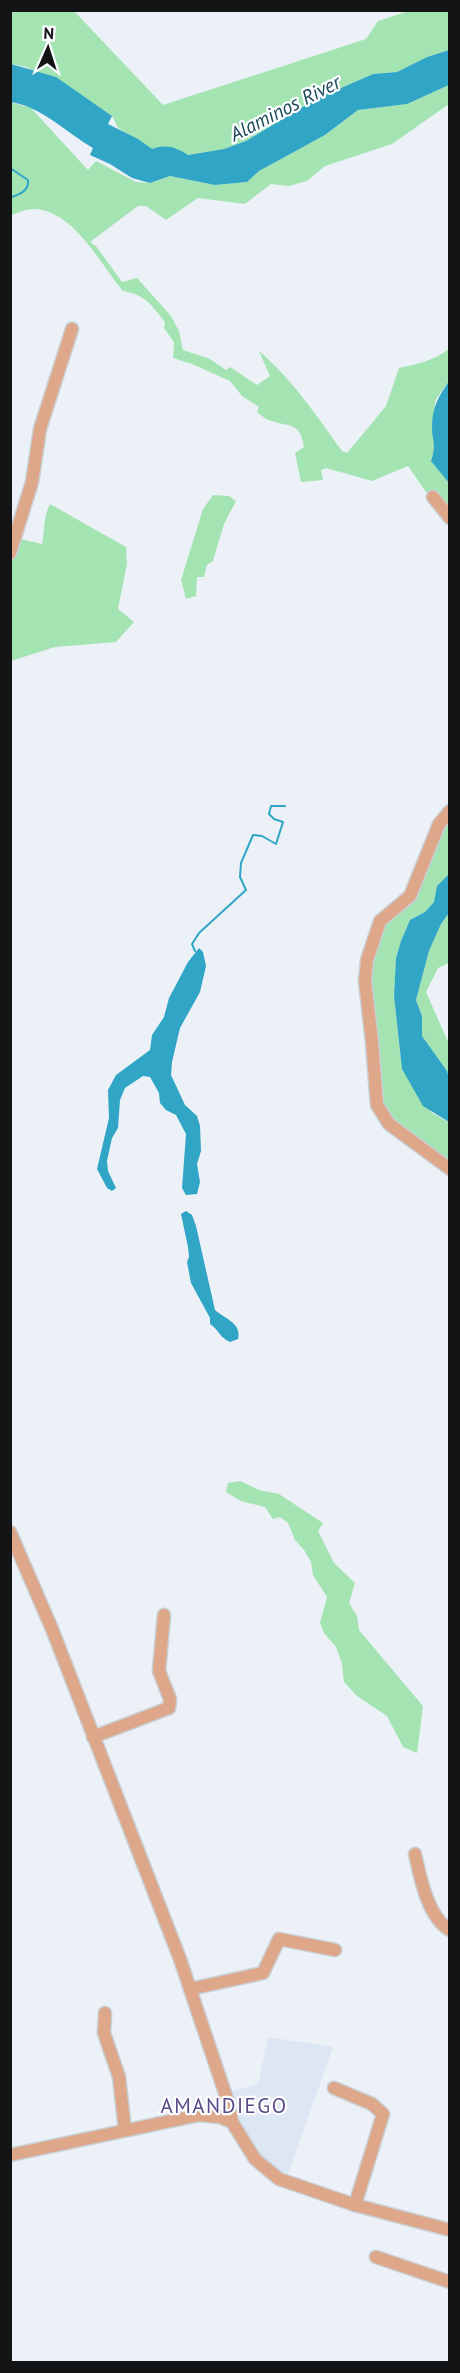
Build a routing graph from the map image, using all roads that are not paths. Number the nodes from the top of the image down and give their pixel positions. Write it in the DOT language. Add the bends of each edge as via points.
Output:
graph roads {
  1 [pos="72,329"];
  2 [pos="433,497"];
  3 [pos="450,518"];
  4 [pos="10,553"];
  5 [pos="450,811"];
  6 [pos="450,1168"];
  7 [pos="10,1532"];
  8 [pos="164,1615"];
  9 [pos="93,1737"];
  10 [pos="415,1854"];
  11 [pos="450,1930"];
  12 [pos="335,1950"];
  13 [pos="190,1989"];
  14 [pos="105,2013"];
  15 [pos="334,2088"];
  16 [pos="232,2122"];
  17 [pos="125,2130"];
  18 [pos="10,2155"];
  19 [pos="355,2205"];
  20 [pos="450,2230"];
  21 [pos="376,2258"];
  22 [pos="450,2282"];
  1 -- 4 [label="street" via="40,429 32,482"];
  2 -- 3 [label="street"];
  5 -- 6 [label="street" via="439,824 410,896 380,921 364,981 376,1105 389,1124"];
  7 -- 9 [label="street"];
  8 -- 9 [label="street" via="159,1671 170,1699 169,1708"];
  9 -- 13 [label="street"];
  10 -- 11 [label="street" via="429,1902 437,1918"];
  12 -- 13 [label="street" via="279,1939 263,1973"];
  13 -- 16 [label="street"];
  14 -- 17 [label="street" via="105,2033 119,2077"];
  15 -- 19 [label="street" via="372,2104 383,2114"];
  16 -- 17 [label="street" via="199,2115"];
  16 -- 19 [label="street" via="255,2159 279,2179"];
  17 -- 18 [label="street"];
  19 -- 20 [label="street"];
  21 -- 22 [label="street"];
}
